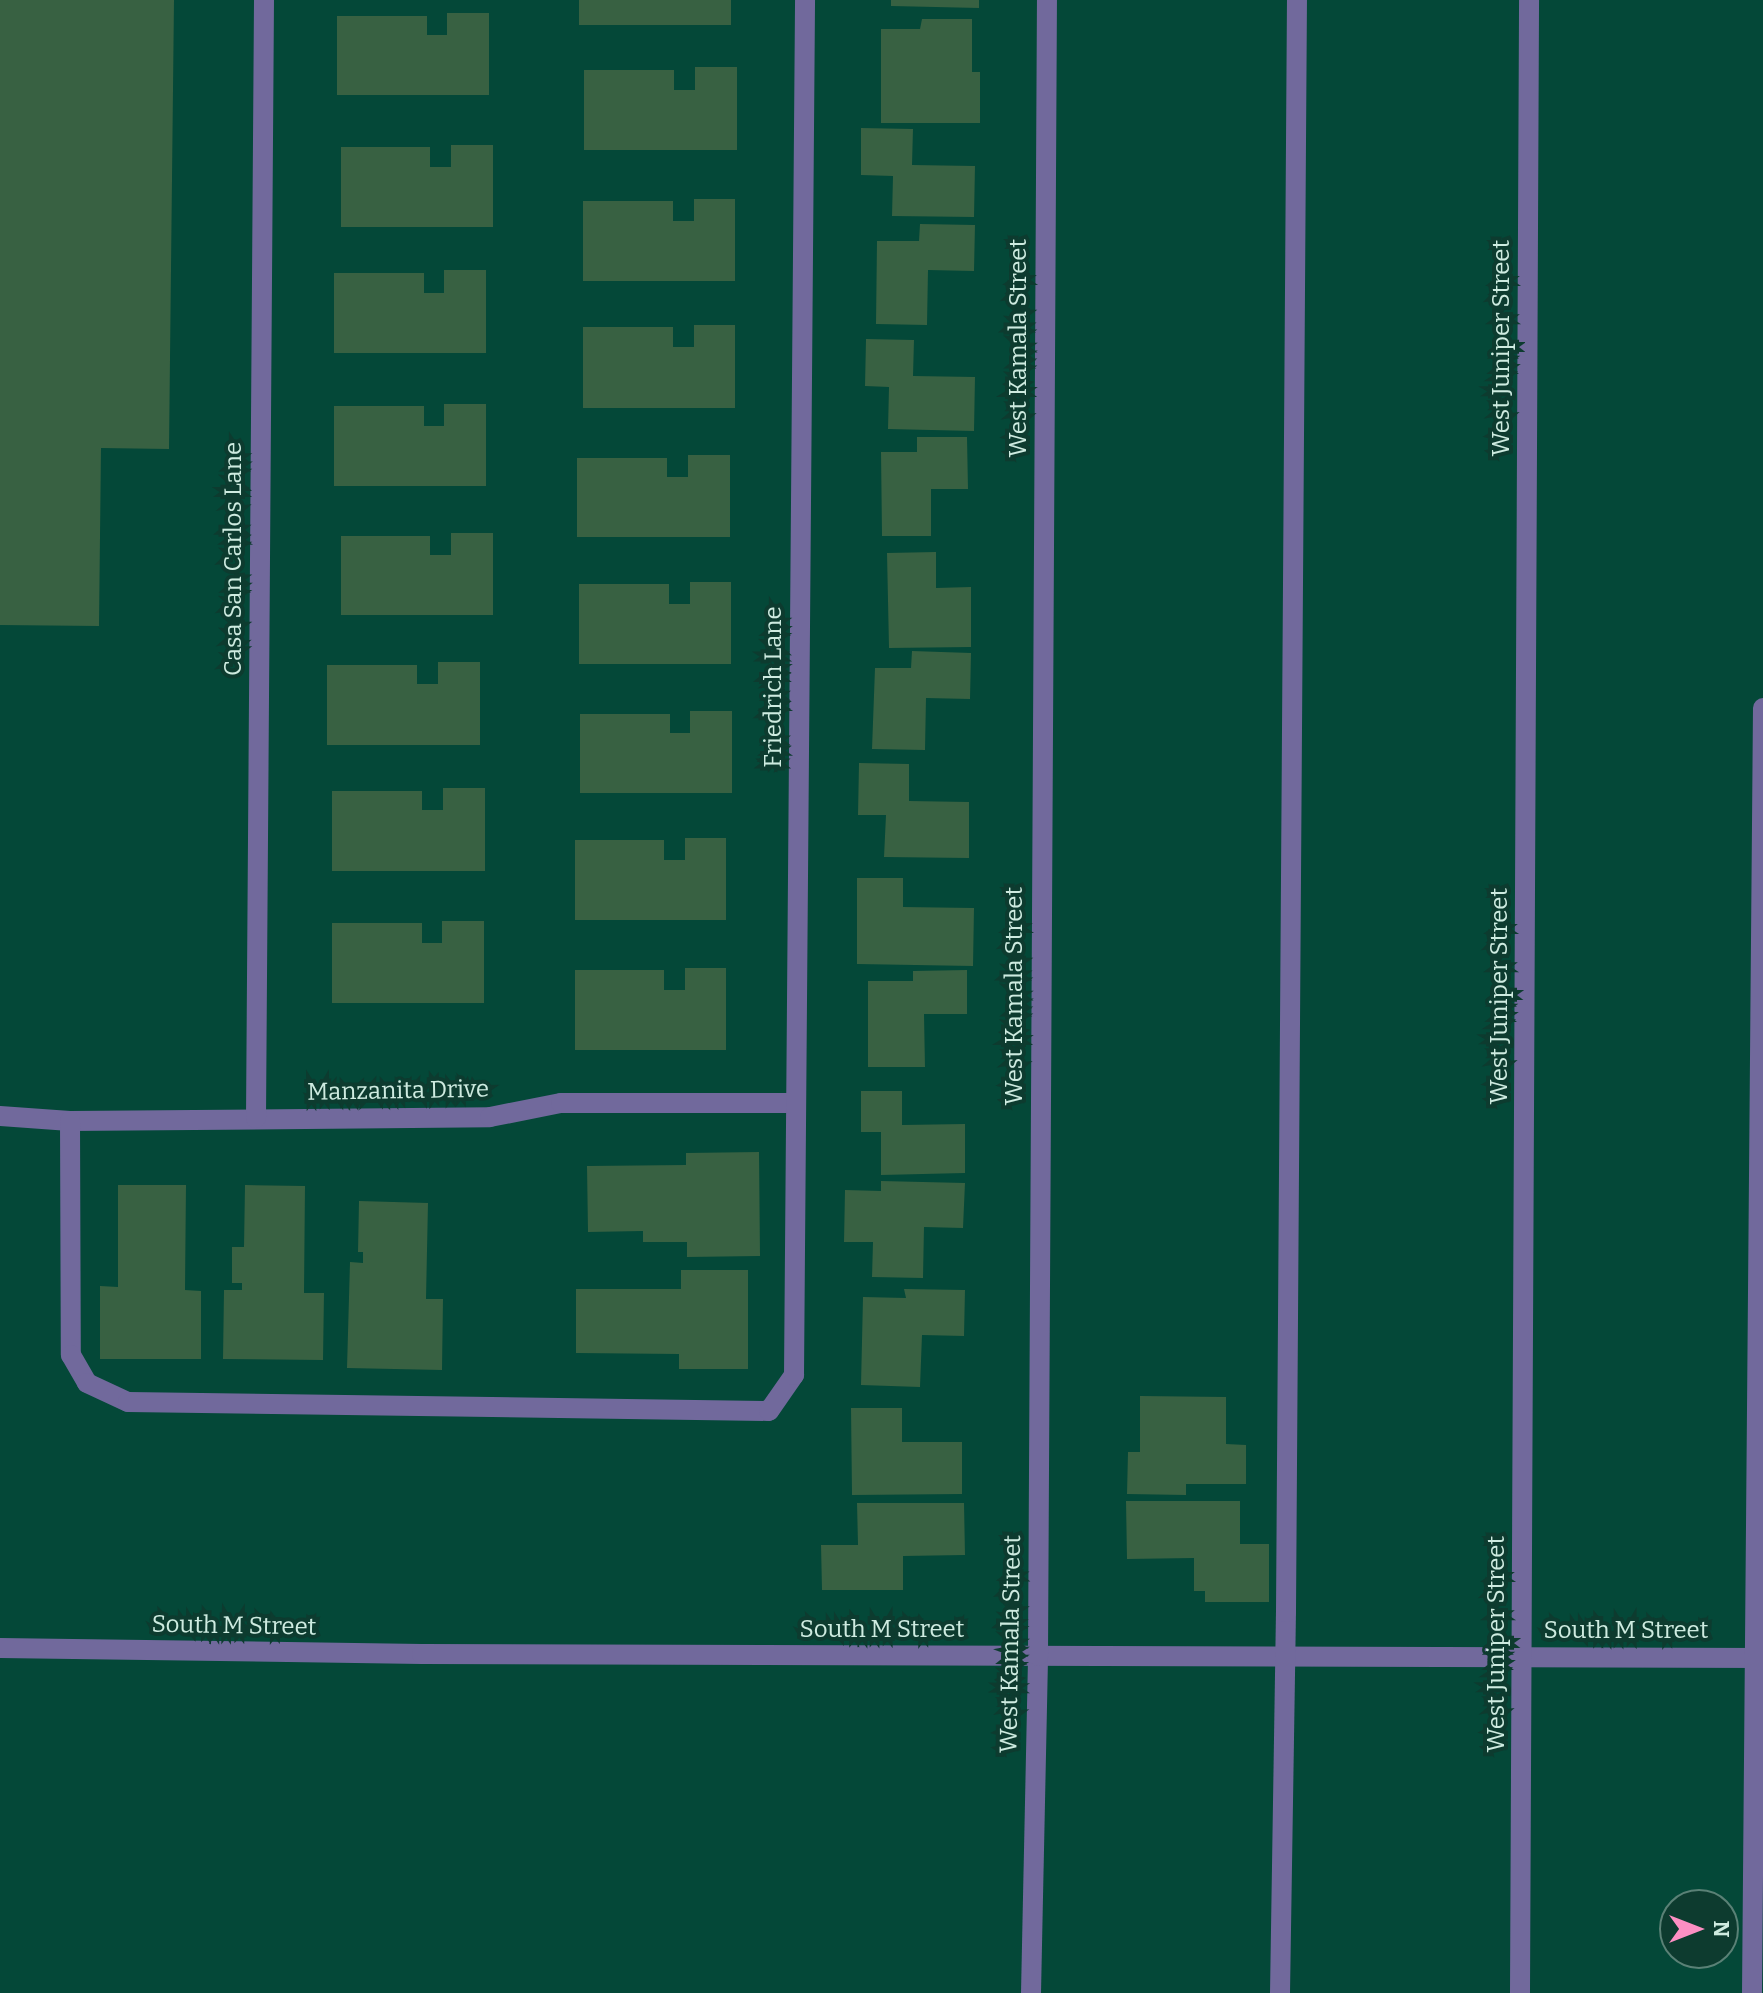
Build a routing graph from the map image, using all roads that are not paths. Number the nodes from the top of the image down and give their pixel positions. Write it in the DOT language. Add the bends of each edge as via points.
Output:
graph roads {
  1 [pos="264,0"];
  2 [pos="805,0"];
  3 [pos="1047,0"];
  4 [pos="1297,0"];
  5 [pos="1529,0"];
  6 [pos="1763,708"];
  7 [pos="796,1103"];
  8 [pos="0,1116"];
  9 [pos="256,1118"];
  10 [pos="70,1121"];
  11 [pos="0,1648"];
  12 [pos="1038,1656"];
  13 [pos="1283,1657"];
  14 [pos="1524,1657"];
  15 [pos="1759,1658"];
  16 [pos="1031,1993"];
  17 [pos="1280,1993"];
  18 [pos="1520,1993"];
  19 [pos="1752,1993"];
  1 -- 9 [label="street, Casa San Carlos Lane"];
  2 -- 7 [label="street, Friedrich Lane"];
  3 -- 12 [label="street, West Kamala Street"];
  4 -- 13 [label="street"];
  5 -- 14 [label="street, West Juniper Street"];
  6 -- 15 [label="street"];
  7 -- 9 [label="street, Manzanita Drive" via="561,1103 490,1117"];
  7 -- 10 [label="street, Friedrich Lane" via="794,1375 769,1411 128,1402 87,1383 71,1355"];
  8 -- 10 [label="street, Manzanita Drive"];
  9 -- 10 [label="street, Manzanita Drive"];
  11 -- 12 [label="street, South M Street"];
  12 -- 13 [label="street, South M Street"];
  12 -- 16 [label="street, West Kamala Street"];
  13 -- 14 [label="street, South M Street"];
  13 -- 17 [label="street"];
  14 -- 15 [label="street, South M Street"];
  14 -- 18 [label="street, West Juniper Street"];
  15 -- 19 [label="street"];
}
